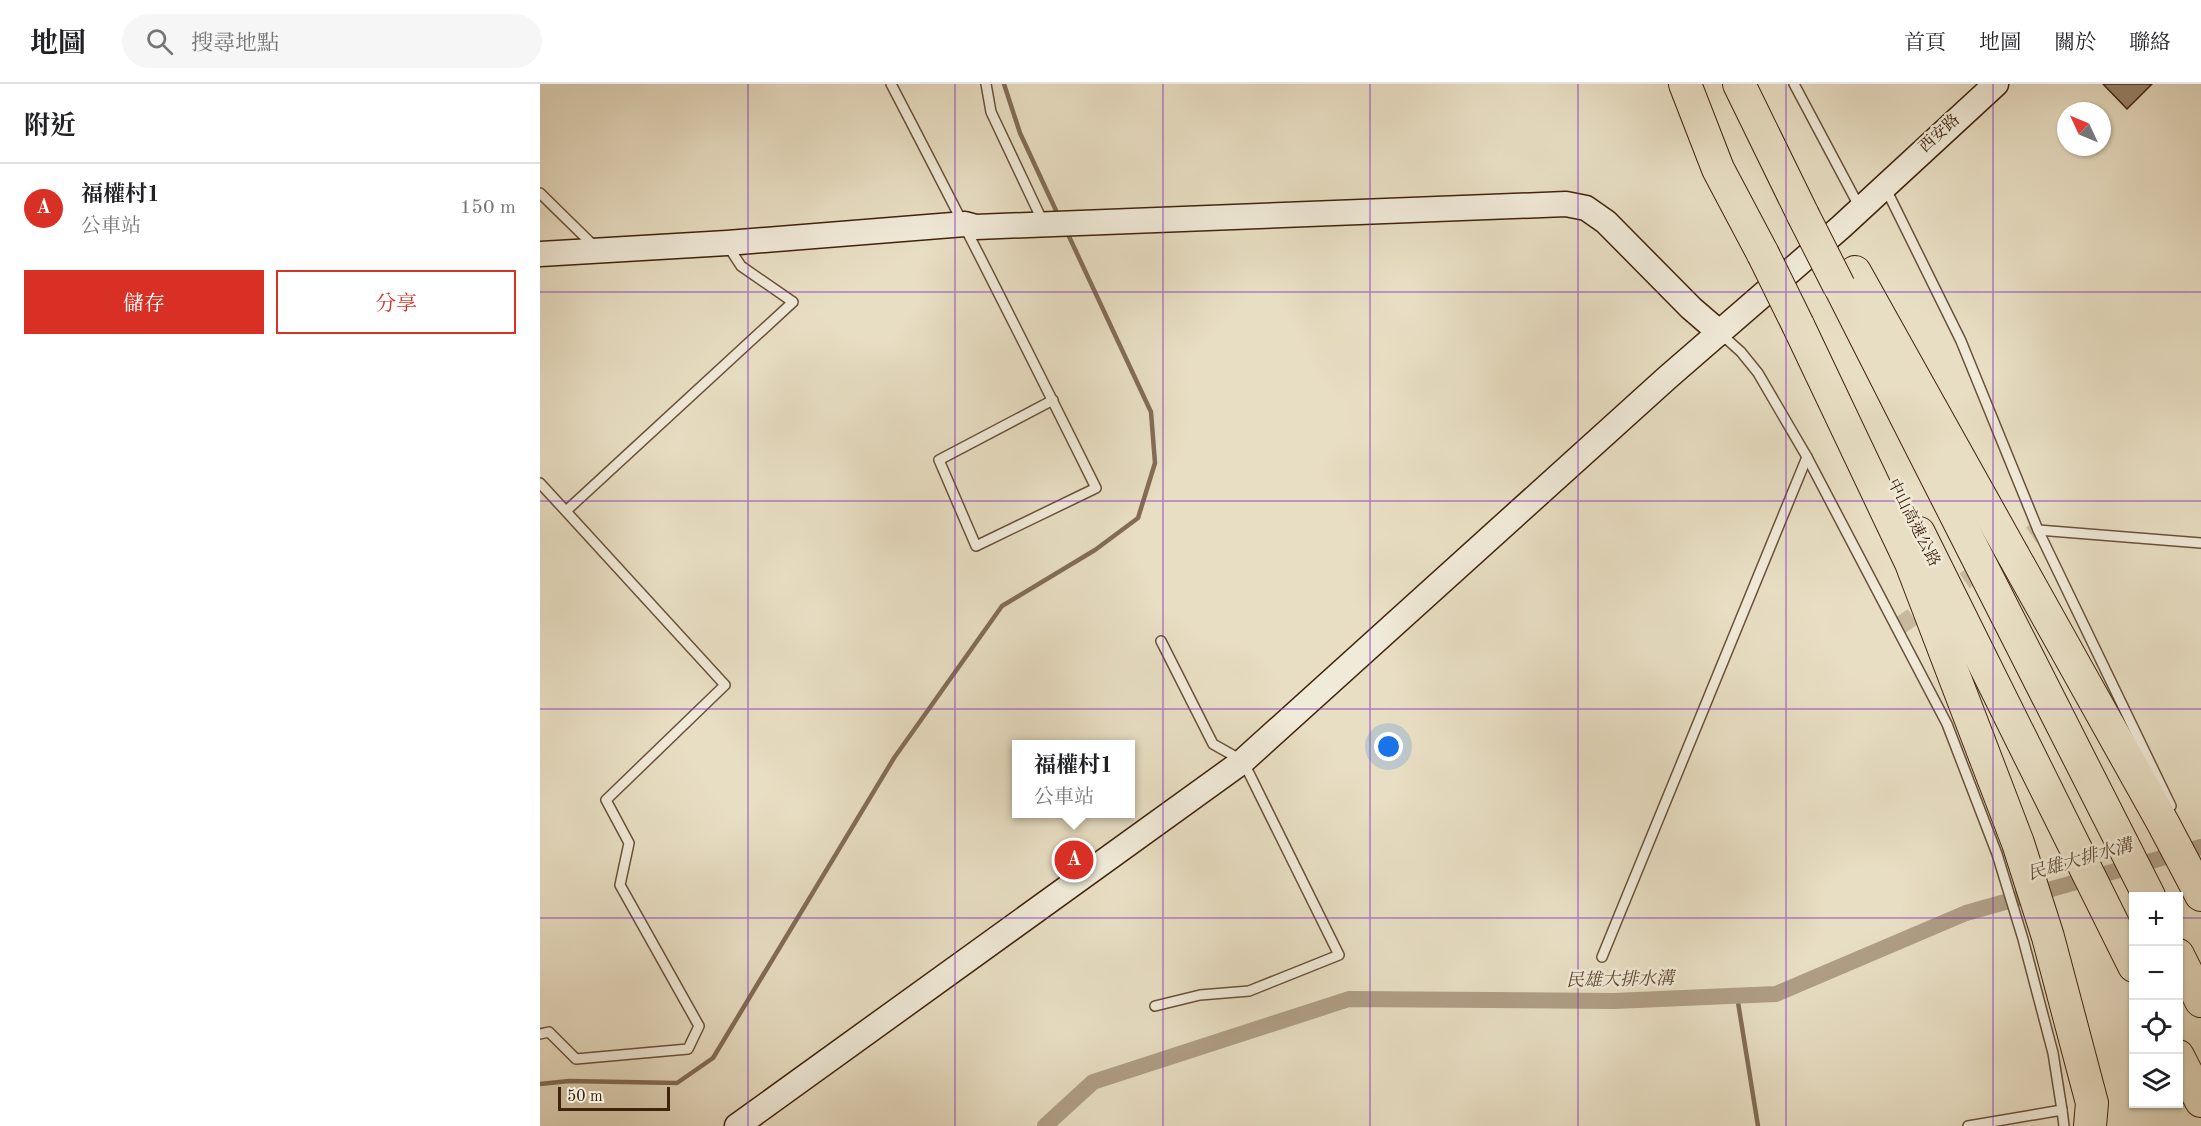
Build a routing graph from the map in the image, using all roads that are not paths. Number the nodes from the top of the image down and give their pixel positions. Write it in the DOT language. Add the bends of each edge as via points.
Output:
graph roads {
  1 [pos="891,84"];
  2 [pos="986,84"];
  3 [pos="1685,84"];
  4 [pos="1739,84"];
  5 [pos="1754,84"];
  6 [pos="1794,84"];
  7 [pos="1996,84"];
  8 [pos="1884,185"];
  9 [pos="540,193"];
  10 [pos="1860,208"];
  11 [pos="1812,209"];
  12 [pos="1056,223"];
  13 [pos="965,224"];
  14 [pos="727,243"];
  15 [pos="598,251"];
  16 [pos="540,254"];
  17 [pos="1847,279"];
  18 [pos="1803,320"];
  19 [pos="1720,333"];
  20 [pos="1053,400"];
  21 [pos="1808,457"];
  22 [pos="540,483"];
  23 [pos="566,511"];
  24 [pos="2038,530"];
  25 [pos="2201,543"];
  26 [pos="1161,642"];
  27 [pos="1243,761"];
  28 [pos="2170,815"];
  29 [pos="2007,848"];
  30 [pos="2147,892"];
  31 [pos="2201,895"];
  32 [pos="2036,938"];
  33 [pos="1602,957"];
  34 [pos="2129,958"];
  35 [pos="2183,966"];
  36 [pos="2201,1001"];
  37 [pos="1155,1006"];
  38 [pos="540,1034"];
  39 [pos="2183,1066"];
  40 [pos="2201,1101"];
  41 [pos="2062,1110"];
  42 [pos="2092,1118"];
  43 [pos="736,1126"];
  44 [pos="1968,1126"];
  45 [pos="2064,1126"];
  1 -- 13 [label="lane"];
  2 -- 12 [label="lane" via="992,112"];
  3 -- 18 [label="highway, 中山高速公路"];
  4 -- 11 [label="highway"];
  5 -- 11 [label="highway"];
  6 -- 10 [label="lane"];
  7 -- 8 [label="street, 西安路"];
  8 -- 10 [label="street, 西安路"];
  8 -- 24 [label="lane" via="1961,341"];
  9 -- 15 [label="lane"];
  10 -- 19 [label="street, 西安路"];
  11 -- 17 [label="highway"];
  12 -- 13 [label="street" via="976,227"];
  12 -- 19 [label="street" via="1566,204 1586,208 1606,222"];
  13 -- 14 [label="street"];
  13 -- 20 [label="lane"];
  14 -- 15 [label="street"];
  14 -- 23 [label="lane" via="741,266 794,302"];
  15 -- 16 [label="street"];
  17 -- 28 [label="highway"];
  17 -- 30 [label="highway"];
  18 -- 29 [label="highway" via="1911,563"];
  18 -- 34 [label="highway, 中山高速公路" via="2074,843"];
  19 -- 21 [label="lane" via="1758,373"];
  19 -- 27 [label="street, 西安路"];
  20 -- 20 [label="lane" via="939,460 976,546 1096,488"];
  21 -- 29 [label="lane" via="1898,627"];
  21 -- 33 [label="lane"];
  22 -- 23 [label="lane"];
  23 -- 38 [label="lane" via="725,685 606,800 629,843 620,885 699,1026 688,1049 576,1059 549,1032"];
  24 -- 25 [label="lane"];
  24 -- 28 [label="lane"];
  26 -- 27 [label="lane" via="1213,744"];
  27 -- 37 [label="lane" via="1339,955 1250,991 1200,995"];
  27 -- 43 [label="street, 西安路"];
  28 -- 31 [label="highway"];
  29 -- 32 [label="highway"];
  32 -- 41 [label="lane"];
  32 -- 42 [label="highway"];
  35 -- 36 [label="highway"];
  39 -- 40 [label="highway"];
  41 -- 44 [label="lane"];
  41 -- 45 [label="lane"];
}
